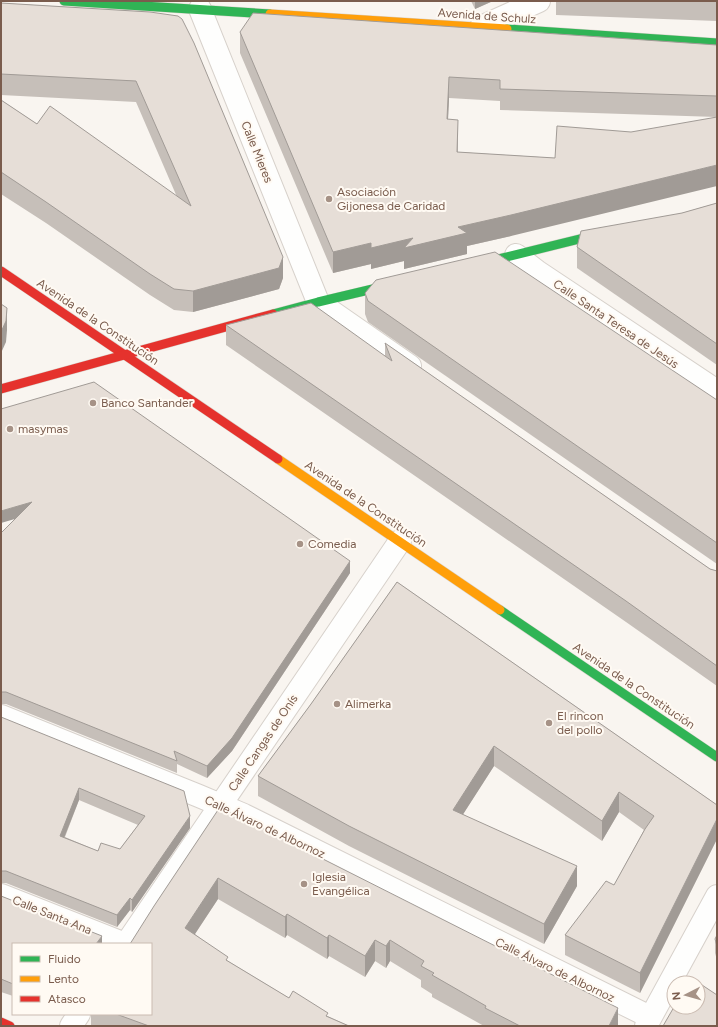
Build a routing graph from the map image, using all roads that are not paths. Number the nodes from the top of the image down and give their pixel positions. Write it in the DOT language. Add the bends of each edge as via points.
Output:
graph roads {
  1 [pos="64,1"];
  2 [pos="539,1"];
  3 [pos="198,5"];
  4 [pos="481,27"];
  5 [pos="717,43"];
  6 [pos="616,230"];
  7 [pos="516,255"];
  8 [pos="464,268"];
  9 [pos="1,271"];
  10 [pos="404,282"];
  11 [pos="318,302"];
  12 [pos="124,354"];
  13 [pos="429,379"];
  14 [pos="1,389"];
  15 [pos="717,391"];
  16 [pos="400,541"];
  17 [pos="1,716"];
  18 [pos="717,757"];
  19 [pos="220,805"];
  20 [pos="1,894"];
  21 [pos="717,896"];
  22 [pos="124,943"];
  23 [pos="127,943"];
  24 [pos="684,975"];
  25 [pos="666,999"];
  26 [pos="78,1015"];
  27 [pos="1,1022"];
  28 [pos="648,1022"];
  29 [pos="10,1026"];
  30 [pos="71,1026"];
  1 -- 3 [label="street, Avenida de Schulz"];
  2 -- 4 [label="street"];
  3 -- 4 [label="street, Avenida de Schulz"];
  3 -- 11 [label="street, Calle Mieres"];
  4 -- 5 [label="street, Avenida de Schulz"];
  6 -- 7 [label="street"];
  7 -- 8 [label="street"];
  7 -- 15 [label="street, Calle Santa Teresa de Jesús"];
  9 -- 12 [label="street, Avenida de la Constitución"];
  10 -- 11 [label="street"];
  11 -- 12 [label="street"];
  11 -- 13 [label="street"];
  12 -- 14 [label="street"];
  12 -- 16 [label="street, Avenida de la Constitución"];
  16 -- 18 [label="street, Avenida de la Constitución"];
  16 -- 19 [label="street, Calle Cangas de Onís"];
  17 -- 19 [label="street, Calle Álvaro de Albornoz"];
  19 -- 23 [label="street, Calle Cangas de Onís"];
  19 -- 28 [label="street, Calle Álvaro de Albornoz"];
  20 -- 22 [label="street, Calle Santa Ana"];
  21 -- 24 [label="street"];
  25 -- 28 [label="street"];
  26 -- 30 [label="street"];
  27 -- 29 [label="street"];
}
